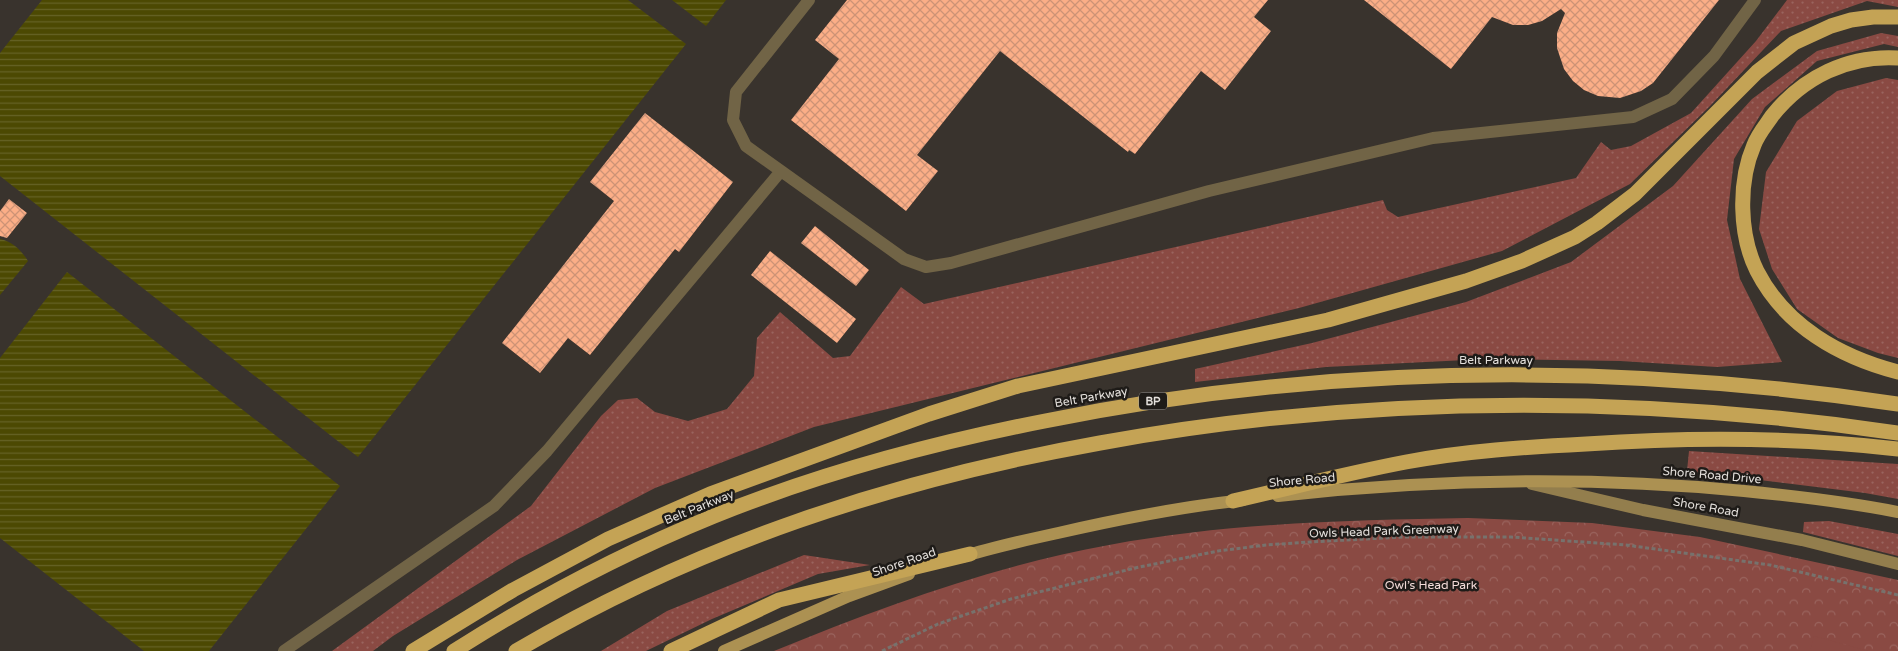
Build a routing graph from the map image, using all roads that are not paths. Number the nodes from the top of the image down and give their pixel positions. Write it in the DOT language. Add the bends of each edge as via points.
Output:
graph roads {
  1 [pos="808,0"];
  2 [pos="1755,0"];
  3 [pos="1898,17"];
  4 [pos="1898,58"];
  5 [pos="781,171"];
  6 [pos="1898,372"];
  7 [pos="1898,404"];
  8 [pos="1898,433"];
  9 [pos="1898,449"];
  10 [pos="1522,482"];
  11 [pos="1233,501"];
  12 [pos="1898,512"];
  13 [pos="970,554"];
  14 [pos="1898,564"];
  15 [pos="284,651"];
  16 [pos="413,651"];
  17 [pos="454,651"];
  18 [pos="516,651"];
  19 [pos="672,651"];
  20 [pos="724,651"];
  1 -- 5 [label="lane" via="736,92 733,120 746,146"];
  2 -- 5 [label="lane" via="1714,56 1672,99 1633,117 1433,138 1209,191 951,263 926,267 904,259"];
  3 -- 16 [label="highway" via="1851,20 1794,43 1757,72 1634,194 1597,223 1522,262 1328,320 1018,386 929,414 710,494 616,536 560,563"];
  4 -- 6 [label="highway" via="1843,64 1800,87 1782,104 1754,145 1742,204 1744,227 1757,270 1786,311 1824,342"];
  5 -- 15 [label="lane" via="547,451 494,506"];
  7 -- 17 [label="highway, Belt Parkway / BP" via="1636,377 1494,374 1339,380 1127,405 918,449 764,498 668,536 572,582"];
  8 -- 18 [label="highway" via="1720,412 1506,404 1318,414 1146,435 1058,450 948,475 785,524 626,592"];
  9 -- 11 [label="highway" via="1826,441 1725,438 1516,448 1406,462"];
  10 -- 11 [label="main road, Shore Road" via="1362,489"];
  10 -- 12 [label="main road, Shore Road Drive" via="1714,488"];
  10 -- 14 [label="street, Shore Road" via="1643,510 1802,540"];
  11 -- 13 [label="main road, Shore Road" via="1093,524"];
  13 -- 19 [label="highway" via="778,600"];
  13 -- 20 [label="main road, Shore Road" via="849,596"];
}
